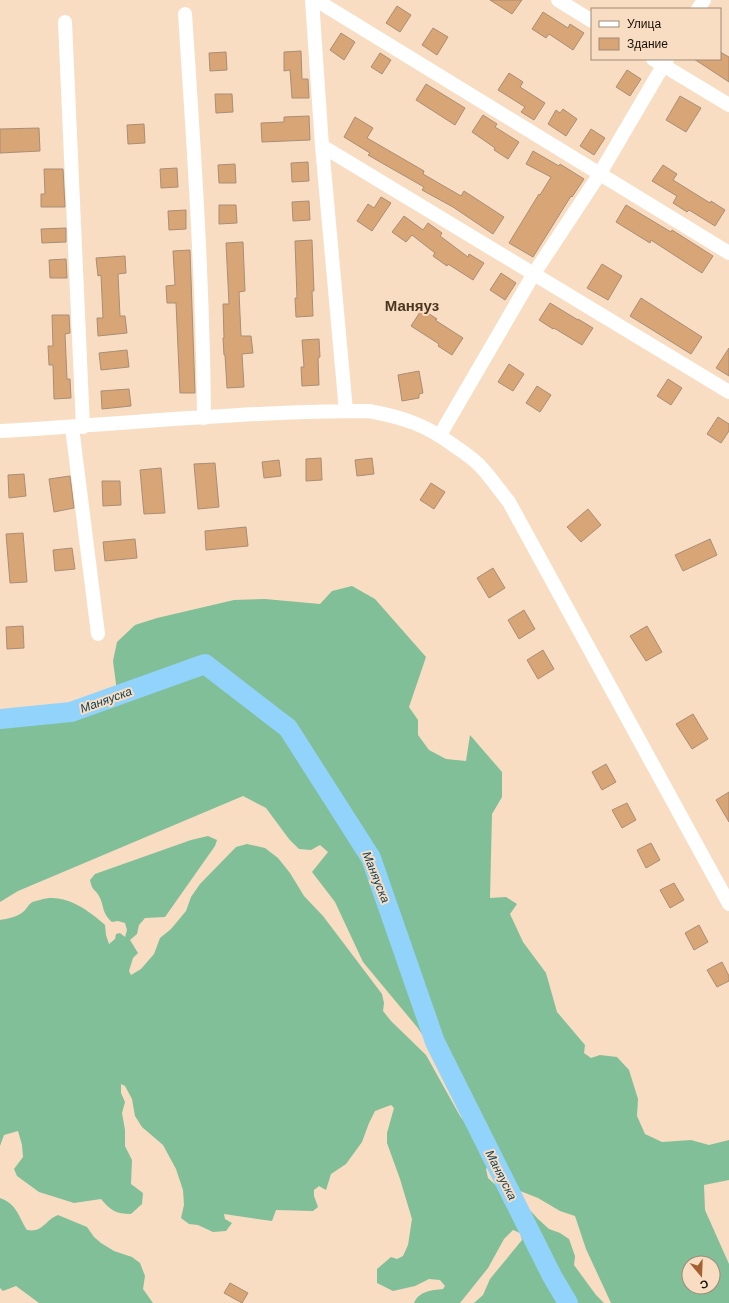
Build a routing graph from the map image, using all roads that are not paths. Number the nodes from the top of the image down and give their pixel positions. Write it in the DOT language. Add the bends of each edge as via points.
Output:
graph roads {
  1 [pos="312,0"];
  2 [pos="316,0"];
  3 [pos="558,0"];
  4 [pos="184,14"];
  5 [pos="591,20"];
  6 [pos="64,22"];
  7 [pos="661,61"];
  8 [pos="729,105"];
  9 [pos="322,146"];
  10 [pos="599,175"];
  11 [pos="729,253"];
  12 [pos="533,275"];
  13 [pos="729,392"];
  14 [pos="346,411"];
  15 [pos="204,418"];
  16 [pos="78,427"];
  17 [pos="0,431"];
  18 [pos="440,435"];
  19 [pos="98,634"];
  20 [pos="729,904"];
  1 -- 9 [label="street"];
  2 -- 10 [label="street"];
  3 -- 5 [label="street"];
  4 -- 15 [label="street" via="204,339"];
  6 -- 16 [label="street"];
  7 -- 8 [label="street"];
  7 -- 10 [label="street"];
  9 -- 12 [label="street"];
  9 -- 14 [label="street"];
  10 -- 11 [label="street"];
  10 -- 12 [label="street"];
  12 -- 13 [label="street"];
  12 -- 18 [label="street"];
  14 -- 15 [label="street"];
  14 -- 18 [label="street" via="369,411 394,416"];
  15 -- 16 [label="street"];
  16 -- 17 [label="street"];
  16 -- 19 [label="street"];
  18 -- 20 [label="street" via="482,467 509,502"];
}
